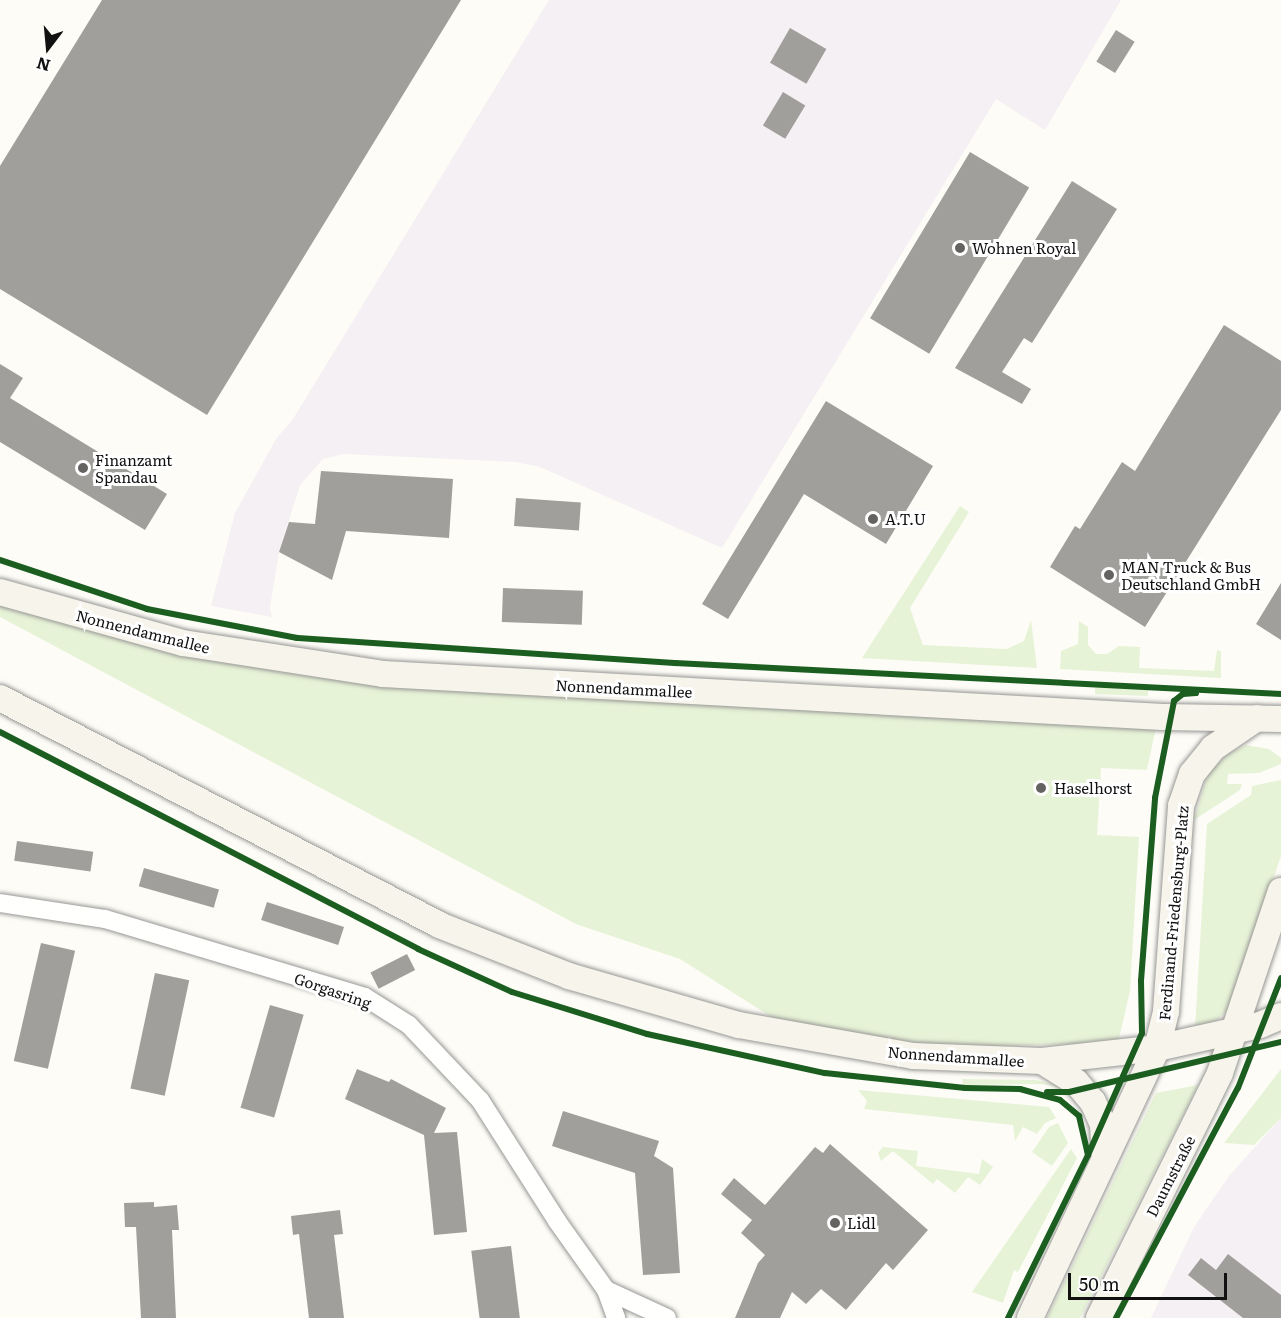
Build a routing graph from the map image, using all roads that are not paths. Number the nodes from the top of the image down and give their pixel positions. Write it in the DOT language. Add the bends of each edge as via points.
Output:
graph roads {
  1 [pos="0,592"];
  2 [pos="0,698"];
  3 [pos="1269,719"];
  4 [pos="1281,733"];
  5 [pos="1281,891"];
  6 [pos="0,903"];
  7 [pos="1281,1016"];
  8 [pos="1235,1031"];
  9 [pos="1157,1048"];
  10 [pos="1042,1061"];
  11 [pos="1104,1164"];
  12 [pos="606,1290"];
  13 [pos="616,1318"];
  14 [pos="667,1318"];
  15 [pos="1030,1318"];
  16 [pos="1099,1318"];
  1 -- 3 [label="main road, Nonnendammallee" via="183,643 383,674 1163,717"];
  2 -- 10 [label="main road, Nonnendammallee" via="379,896 439,925 569,976 728,1023 831,1044 913,1056"];
  3 -- 4 [label="main road"];
  3 -- 9 [label="main road, Ferdinand-Friedensburg-Platz" via="1213,748 1192,774 1181,806 1166,1011"];
  5 -- 8 [label="main road"];
  6 -- 12 [label="street, Gorgasring" via="105,919 365,998 400,1019 449,1063 480,1100"];
  7 -- 8 [label="main road"];
  8 -- 9 [label="main road"];
  8 -- 16 [label="main road, Daumstraße" via="1201,1116"];
  9 -- 10 [label="main road, Nonnendammallee"];
  9 -- 11 [label="main road"];
  10 -- 11 [label="main road" via="1076,1082 1093,1102 1103,1124"];
  11 -- 15 [label="main road"];
  12 -- 13 [label="street, Gorgasring"];
  12 -- 14 [label="street"];
}
